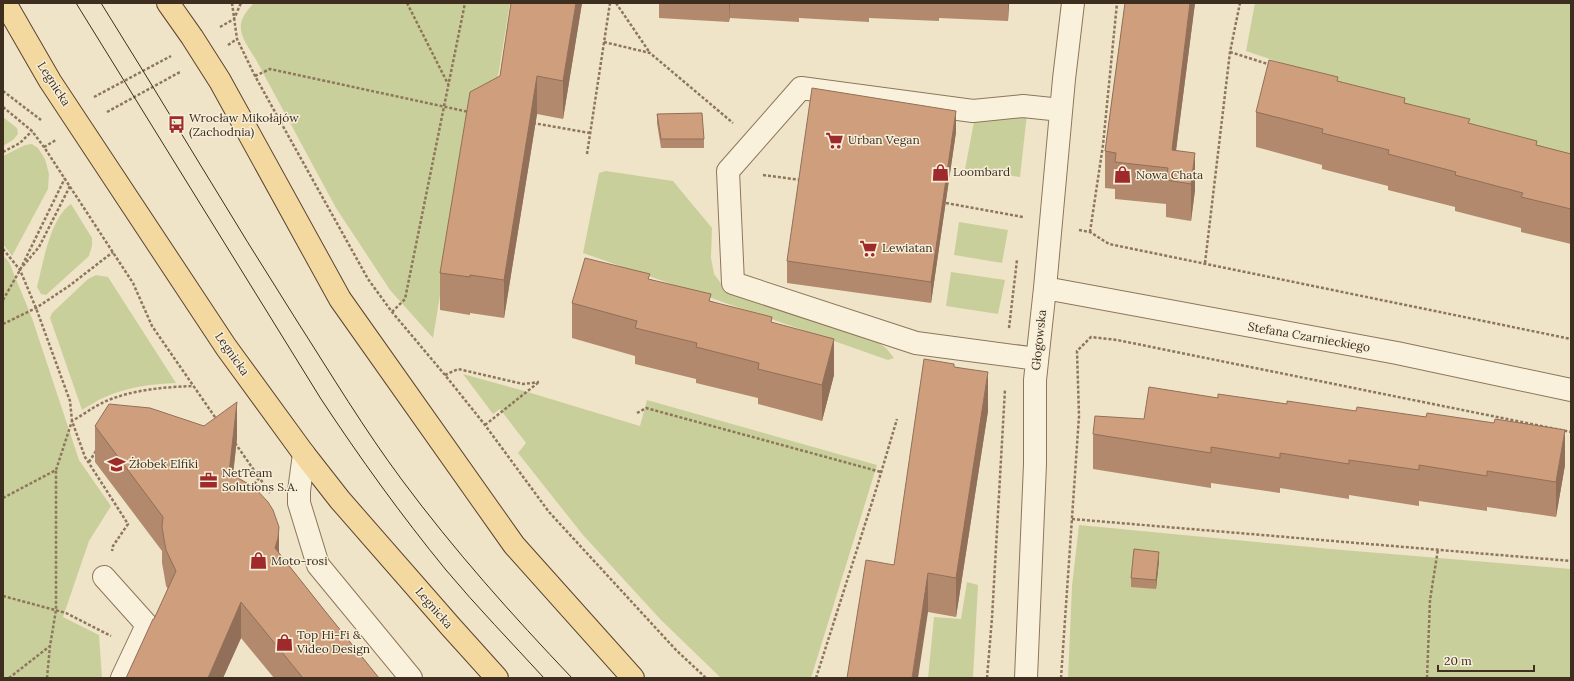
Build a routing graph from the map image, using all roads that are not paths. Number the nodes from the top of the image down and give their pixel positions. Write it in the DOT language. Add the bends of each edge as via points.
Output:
graph roads {
  1 [pos="168,3"];
  2 [pos="1073,3"];
  3 [pos="5,4"];
  4 [pos="1061,110"];
  5 [pos="1045,288"];
  6 [pos="1037,359"];
  7 [pos="1571,390"];
  8 [pos="304,454"];
  9 [pos="104,577"];
  10 [pos="122,678"];
  11 [pos="411,678"];
  12 [pos="497,678"];
  13 [pos="633,678"];
  14 [pos="1026,678"];
  1 -- 13 [label="main road" via="220,81 340,299 514,545"];
  2 -- 4 [label="street, Głogowska"];
  3 -- 8 [label="main road, Legnicka" via="50,81 226,347"];
  4 -- 5 [label="street, Głogowska"];
  4 -- 6 [label="street" via="1023,106 973,111 801,88 728,172 733,283 916,342"];
  5 -- 6 [label="street, Głogowska"];
  5 -- 7 [label="street, Stefana Czarnieckiego" via="1397,353"];
  6 -- 14 [label="street, Głogowska" via="1036,464"];
  8 -- 11 [label="street" via="299,503 318,565"];
  8 -- 12 [label="main road, Legnicka" via="350,511"];
  9 -- 10 [label="street" via="147,625"];
}
